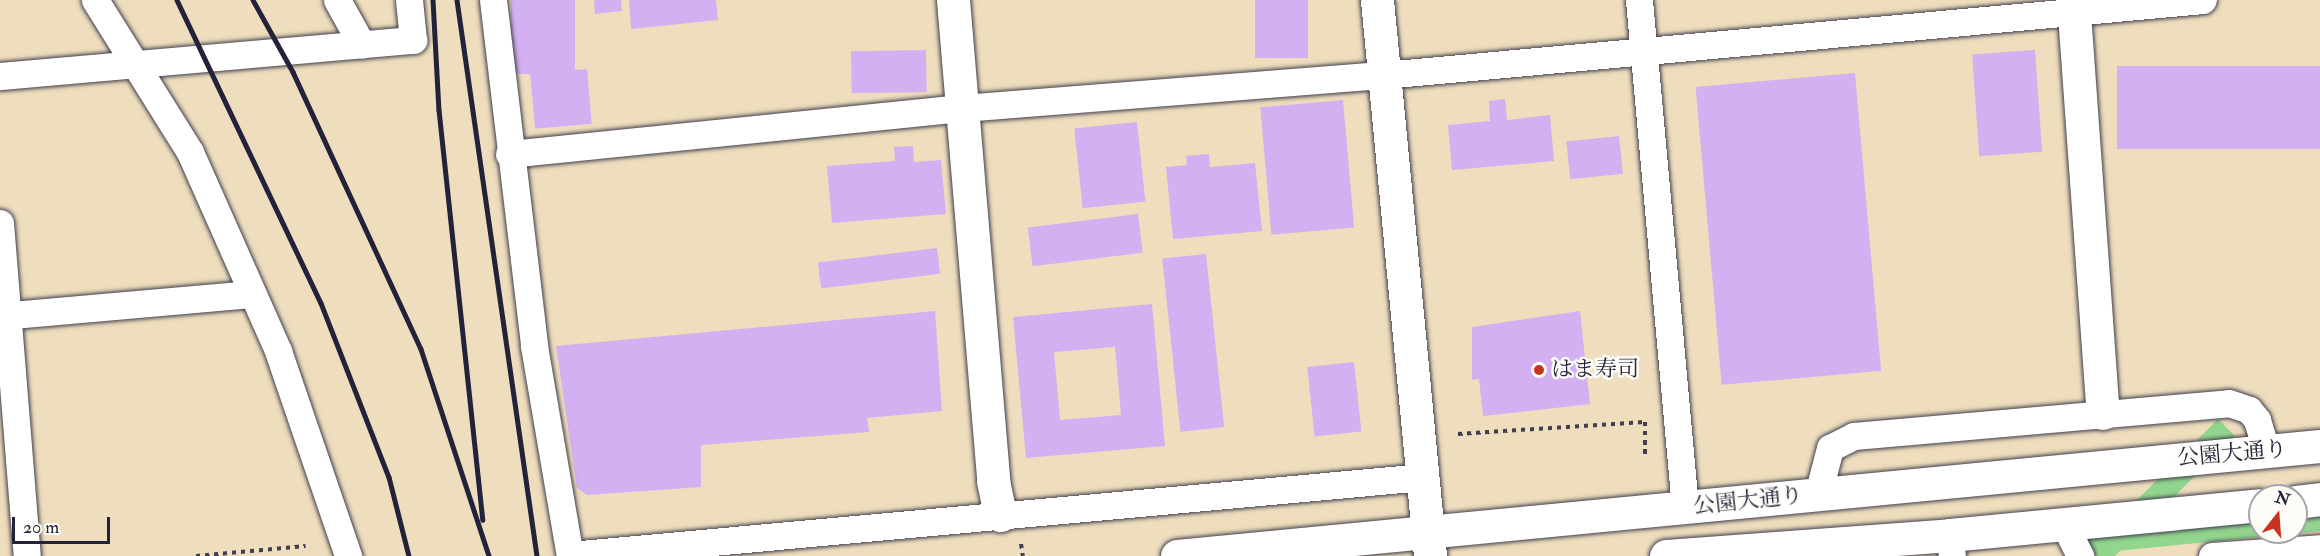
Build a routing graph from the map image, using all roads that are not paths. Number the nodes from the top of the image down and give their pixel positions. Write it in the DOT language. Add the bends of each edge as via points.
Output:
graph roads {
  1 [pos="95,0"];
  2 [pos="337,0"];
  3 [pos="409,0"];
  4 [pos="493,0"];
  5 [pos="953,0"];
  6 [pos="1377,0"];
  7 [pos="1639,0"];
  8 [pos="2203,0"];
  9 [pos="2073,7"];
  10 [pos="362,45"];
  11 [pos="1643,50"];
  12 [pos="136,64"];
  13 [pos="1384,75"];
  14 [pos="0,76"];
  15 [pos="963,108"];
  16 [pos="509,154"];
  17 [pos="0,223"];
  18 [pos="252,294"];
  19 [pos="4,316"];
  20 [pos="2103,413"];
  21 [pos="2320,446"];
  22 [pos="2266,450"];
  23 [pos="1423,477"];
  24 [pos="1818,494"];
  25 [pos="2248,506"];
  26 [pos="1685,507"];
  27 [pos="1000,515"];
  28 [pos="2064,524"];
  29 [pos="1429,544"];
  30 [pos="1951,545"];
  31 [pos="2320,548"];
  32 [pos="570,555"];
  33 [pos="27,556"];
  34 [pos="348,556"];
  35 [pos="1177,556"];
  36 [pos="1666,556"];
  37 [pos="2080,556"];
  38 [pos="2212,556"];
  1 -- 12 [label="street"];
  2 -- 10 [label="street"];
  3 -- 10 [label="street" via="413,40"];
  4 -- 16 [label="street"];
  5 -- 15 [label="street"];
  6 -- 13 [label="street"];
  7 -- 11 [label="street"];
  8 -- 9 [label="street"];
  9 -- 11 [label="street"];
  9 -- 20 [label="street"];
  10 -- 12 [label="street"];
  11 -- 13 [label="street"];
  11 -- 26 [label="street"];
  12 -- 14 [label="street"];
  12 -- 18 [label="street" via="190,152"];
  13 -- 15 [label="street"];
  13 -- 23 [label="street"];
  15 -- 16 [label="street"];
  15 -- 27 [label="street" via="993,481"];
  16 -- 32 [label="street" via="534,346"];
  17 -- 19 [label="street"];
  18 -- 19 [label="street"];
  18 -- 34 [label="street" via="278,351"];
  19 -- 33 [label="street"];
  20 -- 22 [label="street" via="2239,404 2257,420"];
  20 -- 24 [label="street" via="1854,436 1830,448"];
  21 -- 22 [label="street, 公園大通り"];
  22 -- 24 [label="street, 公園大通り"];
  23 -- 27 [label="street"];
  23 -- 29 [label="street"];
  24 -- 26 [label="street, 公園大通り"];
  25 -- 28 [label="street"];
  26 -- 29 [label="street, 公園大通り"];
  27 -- 32 [label="street"];
  28 -- 30 [label="street"];
  28 -- 37 [label="street"];
  29 -- 35 [label="street, 公園大通り"];
  30 -- 36 [label="street"];
  31 -- 38 [label="street"];
}
